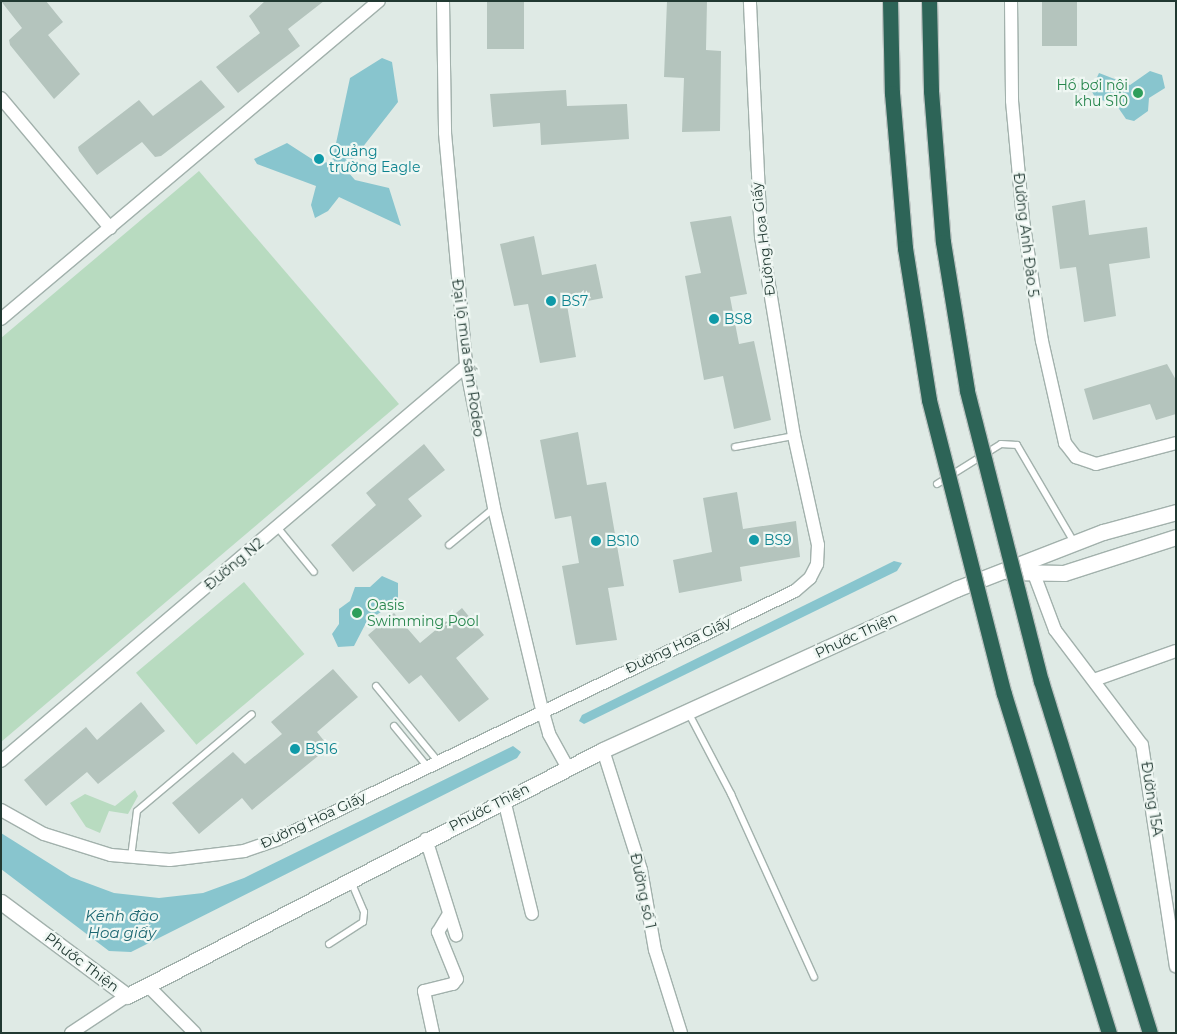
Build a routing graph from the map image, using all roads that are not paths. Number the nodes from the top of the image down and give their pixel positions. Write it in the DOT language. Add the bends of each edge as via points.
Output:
graph roads {
  1 [pos="380,1"];
  2 [pos="443,1"];
  3 [pos="750,1"];
  4 [pos="890,1"];
  5 [pos="929,1"];
  6 [pos="1011,1"];
  7 [pos="1,98"];
  8 [pos="110,228"];
  9 [pos="1,319"];
  10 [pos="466,366"];
  11 [pos="794,436"];
  12 [pos="1176,443"];
  13 [pos="735,447"];
  14 [pos="937,484"];
  15 [pos="494,508"];
  16 [pos="1176,512"];
  17 [pos="277,527"];
  18 [pos="1176,537"];
  19 [pos="449,545"];
  20 [pos="1076,545"];
  21 [pos="1002,571"];
  22 [pos="314,572"];
  23 [pos="1034,574"];
  24 [pos="1176,651"];
  25 [pos="1094,680"];
  26 [pos="376,686"];
  27 [pos="542,708"];
  28 [pos="688,711"];
  29 [pos="252,714"];
  30 [pos="394,726"];
  31 [pos="603,750"];
  32 [pos="1,761"];
  33 [pos="432,763"];
  34 [pos="568,768"];
  35 [pos="504,800"];
  36 [pos="1,810"];
  37 [pos="426,840"];
  38 [pos="130,858"];
  39 [pos="349,878"];
  40 [pos="1,902"];
  41 [pos="449,914"];
  42 [pos="532,914"];
  43 [pos="1173,918"];
  44 [pos="456,935"];
  45 [pos="329,944"];
  46 [pos="1176,966"];
  47 [pos="814,977"];
  48 [pos="148,986"];
  49 [pos="126,996"];
  50 [pos="71,1033"];
  51 [pos="196,1033"];
  52 [pos="433,1033"];
  53 [pos="681,1033"];
  54 [pos="1109,1033"];
  55 [pos="1150,1033"];
  1 -- 8 [label="street"];
  2 -- 10 [label="street, Đại lộ mua sắm Rodeo" via="445,134"];
  3 -- 11 [label="street, Đường Hoa Giấy" via="762,237"];
  4 -- 54 [label="highway, bridge" via="892,93 905,248 929,400 1004,694"];
  5 -- 55 [label="highway, bridge" via="930,91 943,242 967,391 1041,681"];
  6 -- 12 [label="street, Đường Anh Đào 5" via="1012,101 1032,291 1064,438 1080,460 1102,464"];
  7 -- 8 [label="street"];
  8 -- 9 [label="street"];
  10 -- 15 [label="street, Đại lộ mua sắm Rodeo"];
  10 -- 17 [label="street, Đường N2"];
  11 -- 13 [label="lane"];
  11 -- 27 [label="street, Đường Hoa Giấy" via="818,545 817,564 810,578 795,590"];
  14 -- 20 [label="lane" via="1001,444 1017,444"];
  15 -- 19 [label="lane"];
  15 -- 27 [label="street, Đại lộ mua sắm Rodeo"];
  16 -- 20 [label="street, Phước Thiện" via="1103,532"];
  17 -- 22 [label="lane"];
  17 -- 32 [label="street, Đường N2"];
  18 -- 23 [label="street, Phước Thiện" via="1064,573"];
  20 -- 21 [label="street, Phước Thiện"];
  21 -- 23 [label="street, Phước Thiện"];
  21 -- 28 [label="street, Phước Thiện"];
  23 -- 25 [label="street, Đường 15A" via="1055,630"];
  24 -- 25 [label="street"];
  25 -- 43 [label="street, Đường 15A" via="1131,728 1147,758"];
  26 -- 33 [label="lane"];
  27 -- 33 [label="street, Đường Hoa Giấy"];
  27 -- 34 [label="street, Đại lộ mua sắm Rodeo" via="549,734"];
  28 -- 31 [label="street, Phước Thiện"];
  28 -- 47 [label="lane" via="731,794"];
  29 -- 38 [label="lane" via="138,811"];
  30 -- 33 [label="lane"];
  31 -- 34 [label="street, Phước Thiện"];
  31 -- 53 [label="street, Đường số 1" via="642,870 655,950"];
  33 -- 38 [label="street, Đường Hoa Giấy" via="244,851 192,859"];
  34 -- 35 [label="street, Phước Thiện"];
  35 -- 37 [label="street, Phước Thiện"];
  35 -- 42 [label="street"];
  36 -- 38 [label="street, Đường Hoa Giấy" via="65,843"];
  37 -- 39 [label="street, Phước Thiện"];
  37 -- 41 [label="street"];
  39 -- 45 [label="lane" via="364,912 363,922"];
  39 -- 48 [label="street, Phước Thiện"];
  40 -- 49 [label="street, Phước Thiện"];
  41 -- 44 [label="street"];
  41 -- 52 [label="street" via="438,932 457,979 453,984 424,991"];
  43 -- 46 [label="street, Đường 15A"];
  48 -- 49 [label="street, Phước Thiện"];
  48 -- 51 [label="street"];
  49 -- 50 [label="street"];
}
